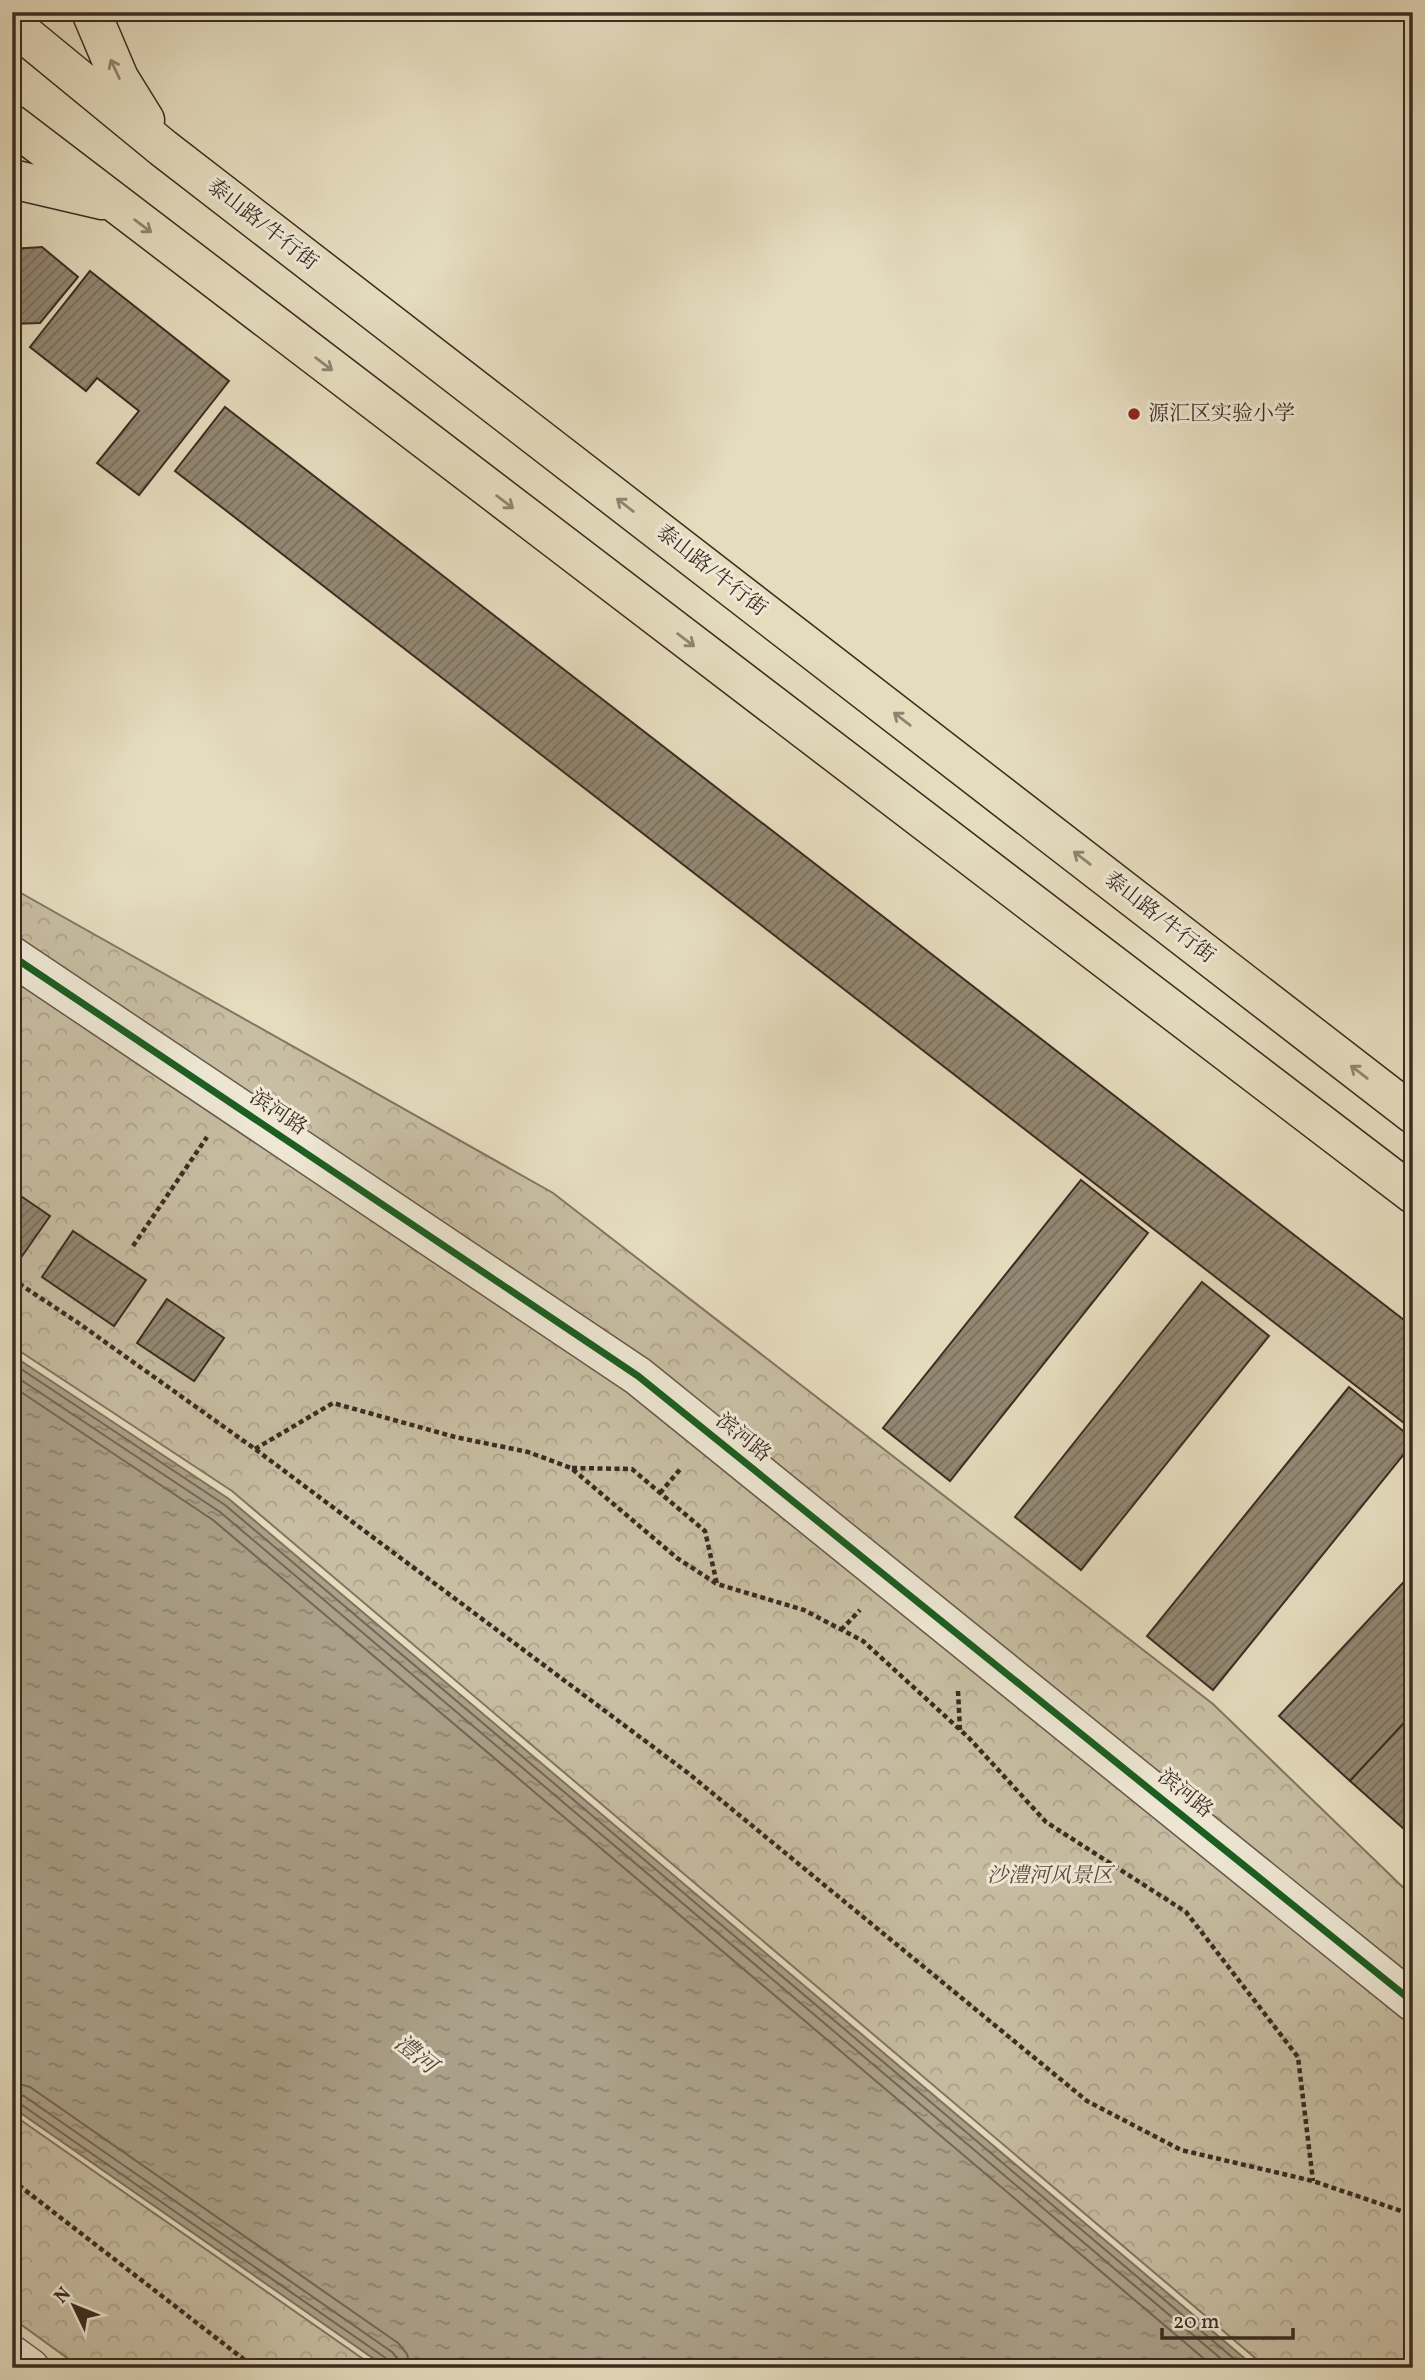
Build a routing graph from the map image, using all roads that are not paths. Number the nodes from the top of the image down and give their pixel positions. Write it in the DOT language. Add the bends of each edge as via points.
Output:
graph roads {
  1 [pos="91,12"];
  2 [pos="12,24"];
  3 [pos="12,124"];
  4 [pos="163,148"];
  5 [pos="12,180"];
  6 [pos="112,202"];
  7 [pos="12,956"];
  8 [pos="1413,1114"];
  9 [pos="1413,1195"];
  10 [pos="1413,2002"];
  11 [pos="12,2355"];
  12 [pos="30,2368"];
  4 -- 1 [label="main road, one-way" via="119,78"];
  2 -- 4 [label="main road, 泰山路/牛行街"];
  3 -- 6 [label="main road"];
  8 -- 4 [label="main road, 泰山路/牛行街, one-way"];
  5 -- 6 [label="main road"];
  6 -- 9 [label="main road, one-way"];
  7 -- 10 [label="street, 滨河路" via="638,1376"];
  11 -- 12 [label="street"];
}
